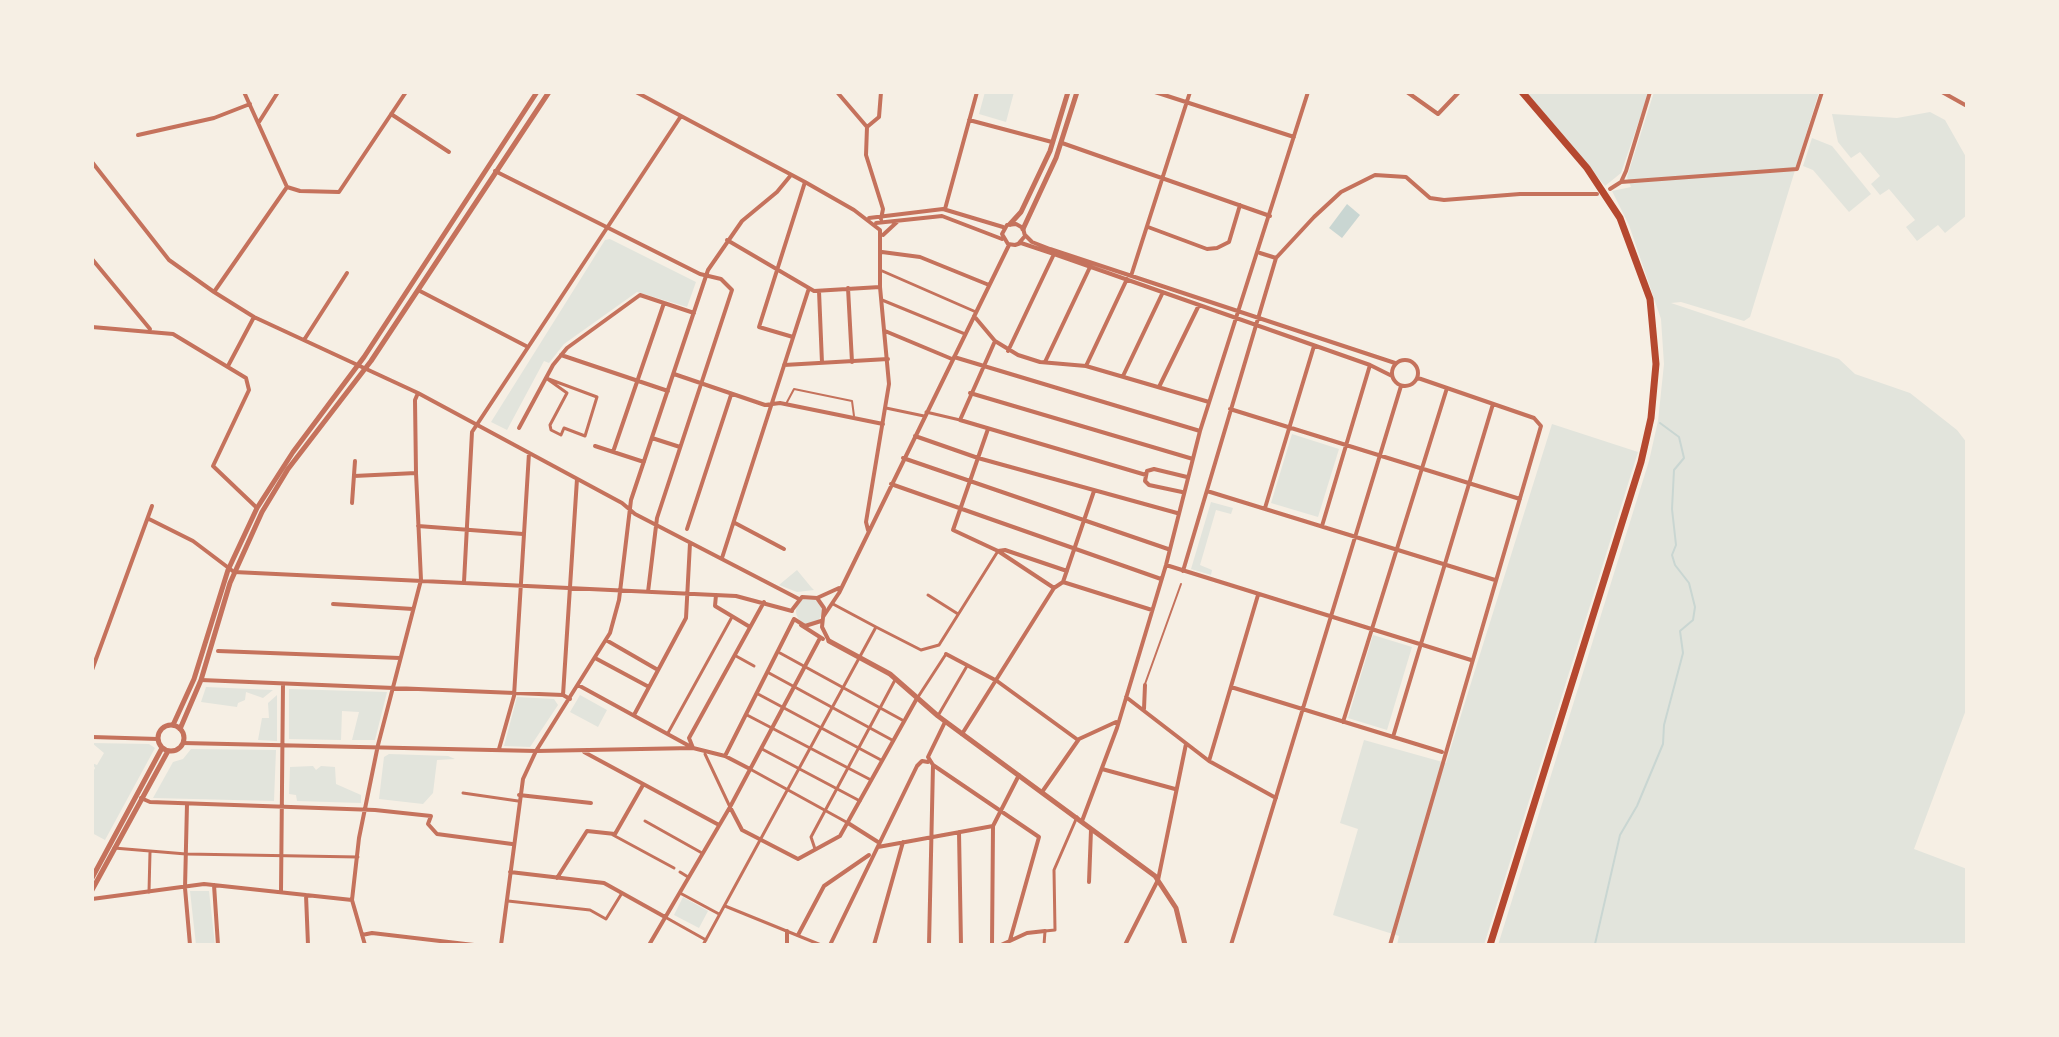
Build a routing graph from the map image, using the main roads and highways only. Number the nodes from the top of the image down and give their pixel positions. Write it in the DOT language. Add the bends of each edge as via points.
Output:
graph roads {
  1 [pos="1522,92"];
  2 [pos="1490,945"];
  1 -- 2 [label="main road" via="1604,191 1632,242 1654,323 1655,377 1641,462"];
}
